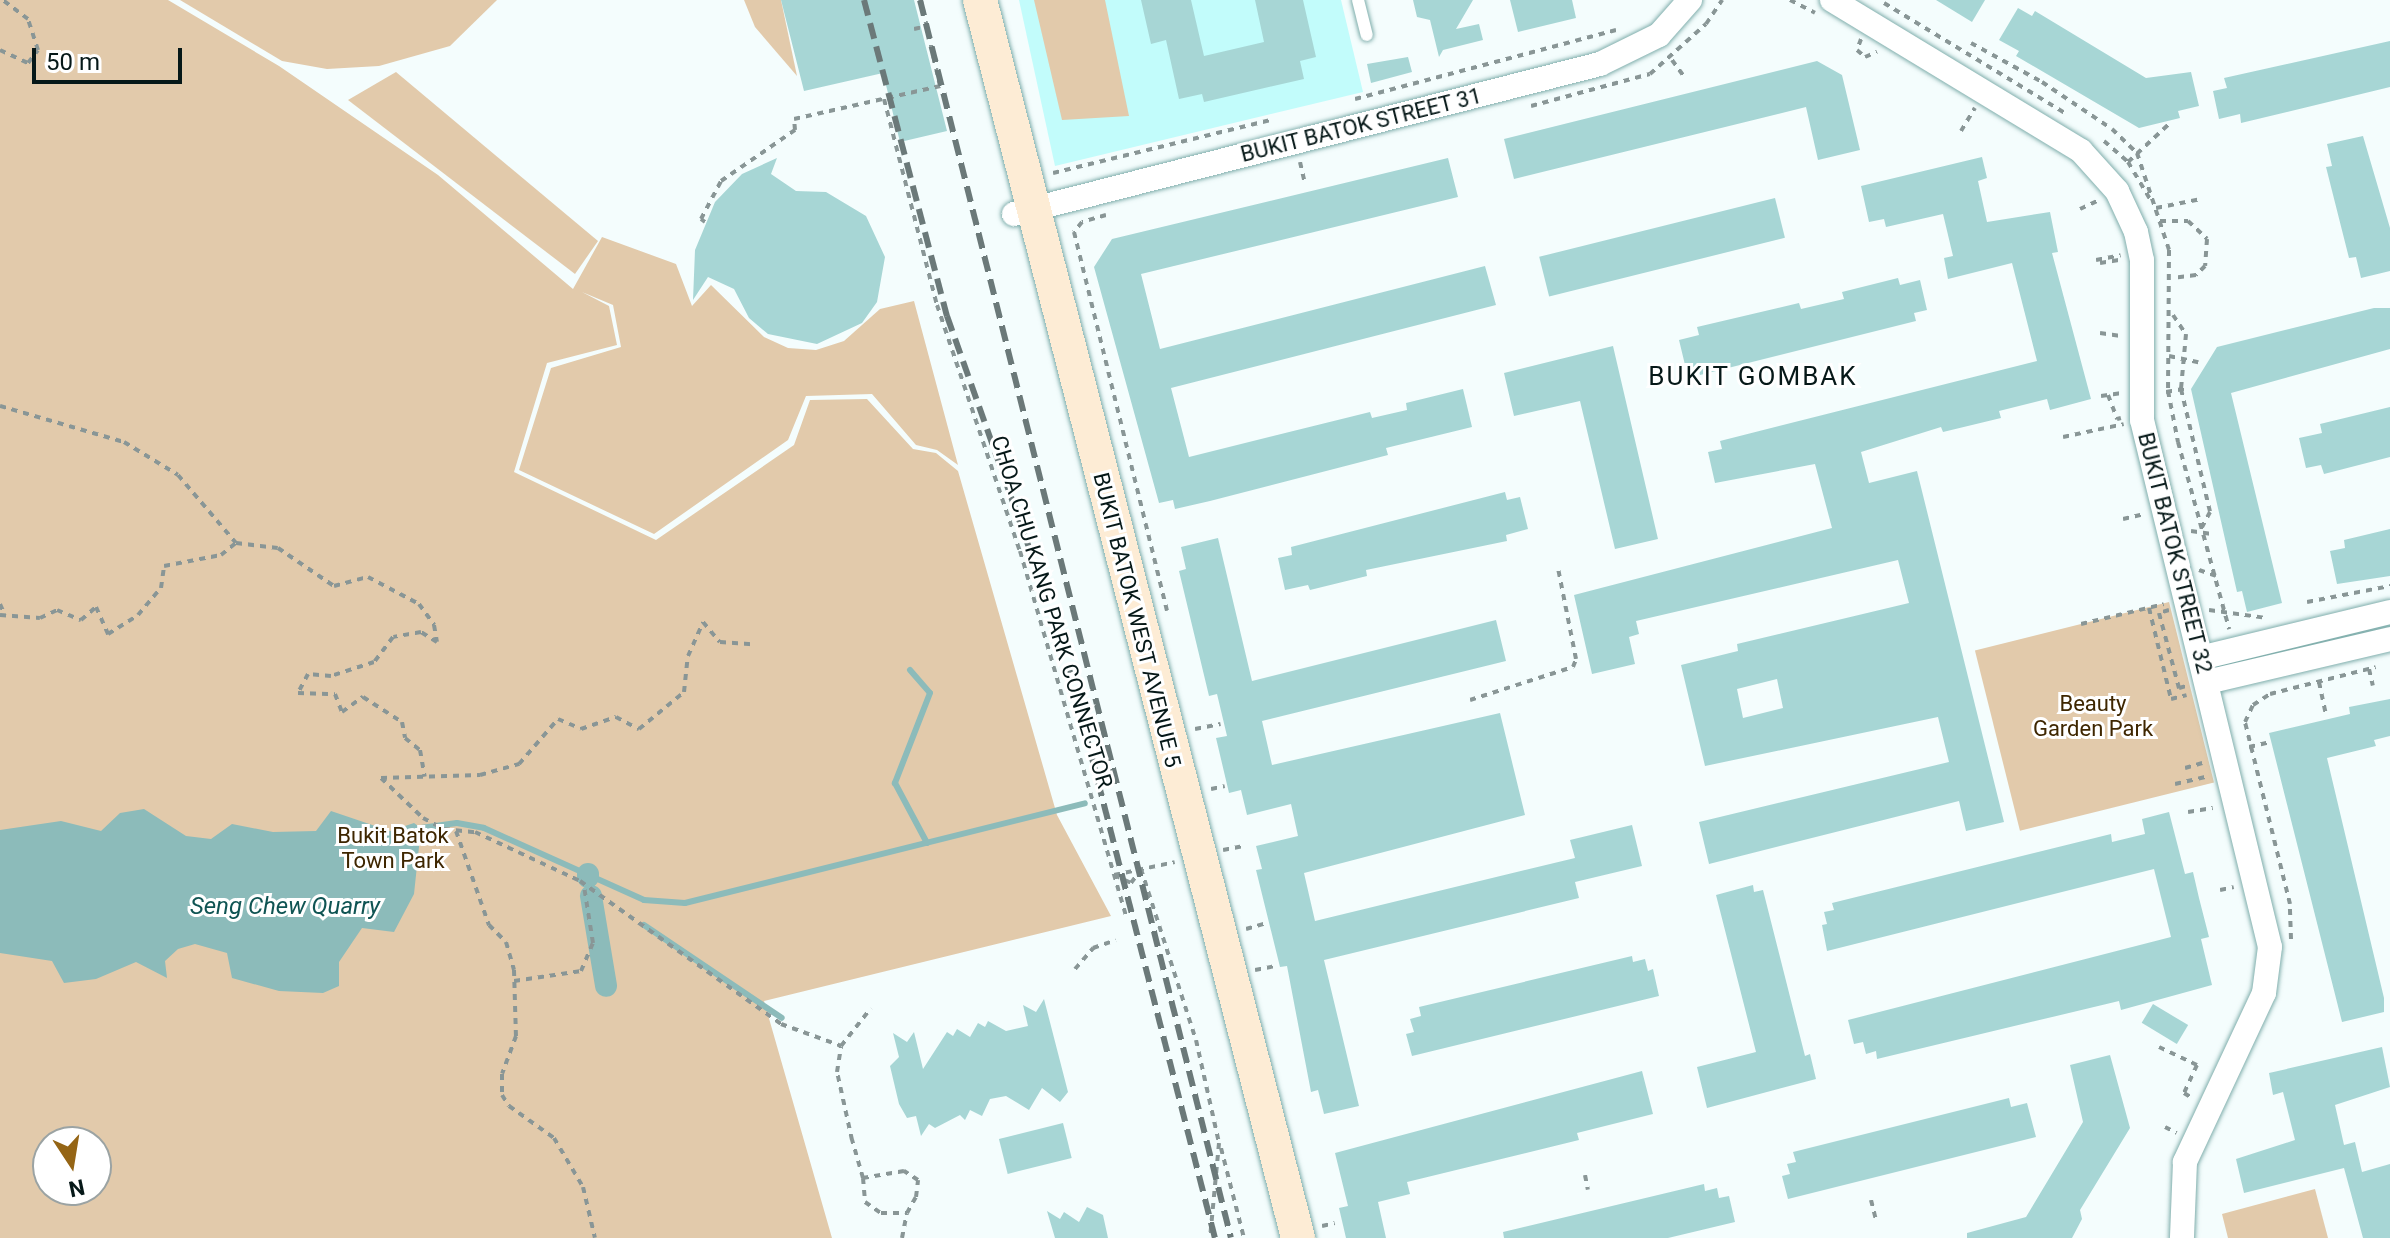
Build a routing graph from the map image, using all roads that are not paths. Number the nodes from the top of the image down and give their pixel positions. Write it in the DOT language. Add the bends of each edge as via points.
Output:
graph roads {
  1 [pos="962,0"];
  2 [pos="980,0"];
  3 [pos="1358,0"];
  4 [pos="1690,0"];
  5 [pos="1832,0"];
  6 [pos="1367,35"];
  7 [pos="1023,211"];
  8 [pos="2390,612"];
  9 [pos="2313,631"];
  10 [pos="2390,639"];
  11 [pos="2200,658"];
  12 [pos="2318,669"];
  13 [pos="2201,682"];
  14 [pos="1310,1232"];
  15 [pos="1276,1238"];
  16 [pos="2182,1238"];
  1 -- 7 [label="street, BUKIT BATOK WEST AVENUE 5"];
  2 -- 7 [label="street, BUKIT BATOK WEST AVENUE 5"];
  3 -- 6 [label="lane"];
  4 -- 7 [label="street, BUKIT BATOK STREET 31" via="1659,35 1600,64"];
  5 -- 11 [label="street, BUKIT BATOK STREET 32" via="2060,136 2117,191 2142,260 2142,420"];
  7 -- 14 [label="street, BUKIT BATOK WEST AVENUE 5"];
  7 -- 15 [label="street, BUKIT BATOK WEST AVENUE 5"];
  8 -- 9 [label="street"];
  9 -- 11 [label="street"];
  9 -- 12 [label="lane"];
  10 -- 12 [label="street"];
  11 -- 13 [label="street, BUKIT BATOK STREET 32"];
  12 -- 13 [label="street"];
  13 -- 16 [label="street, BUKIT BATOK STREET 32" via="2269,928 2271,960 2252,1021 2185,1162"];
}
